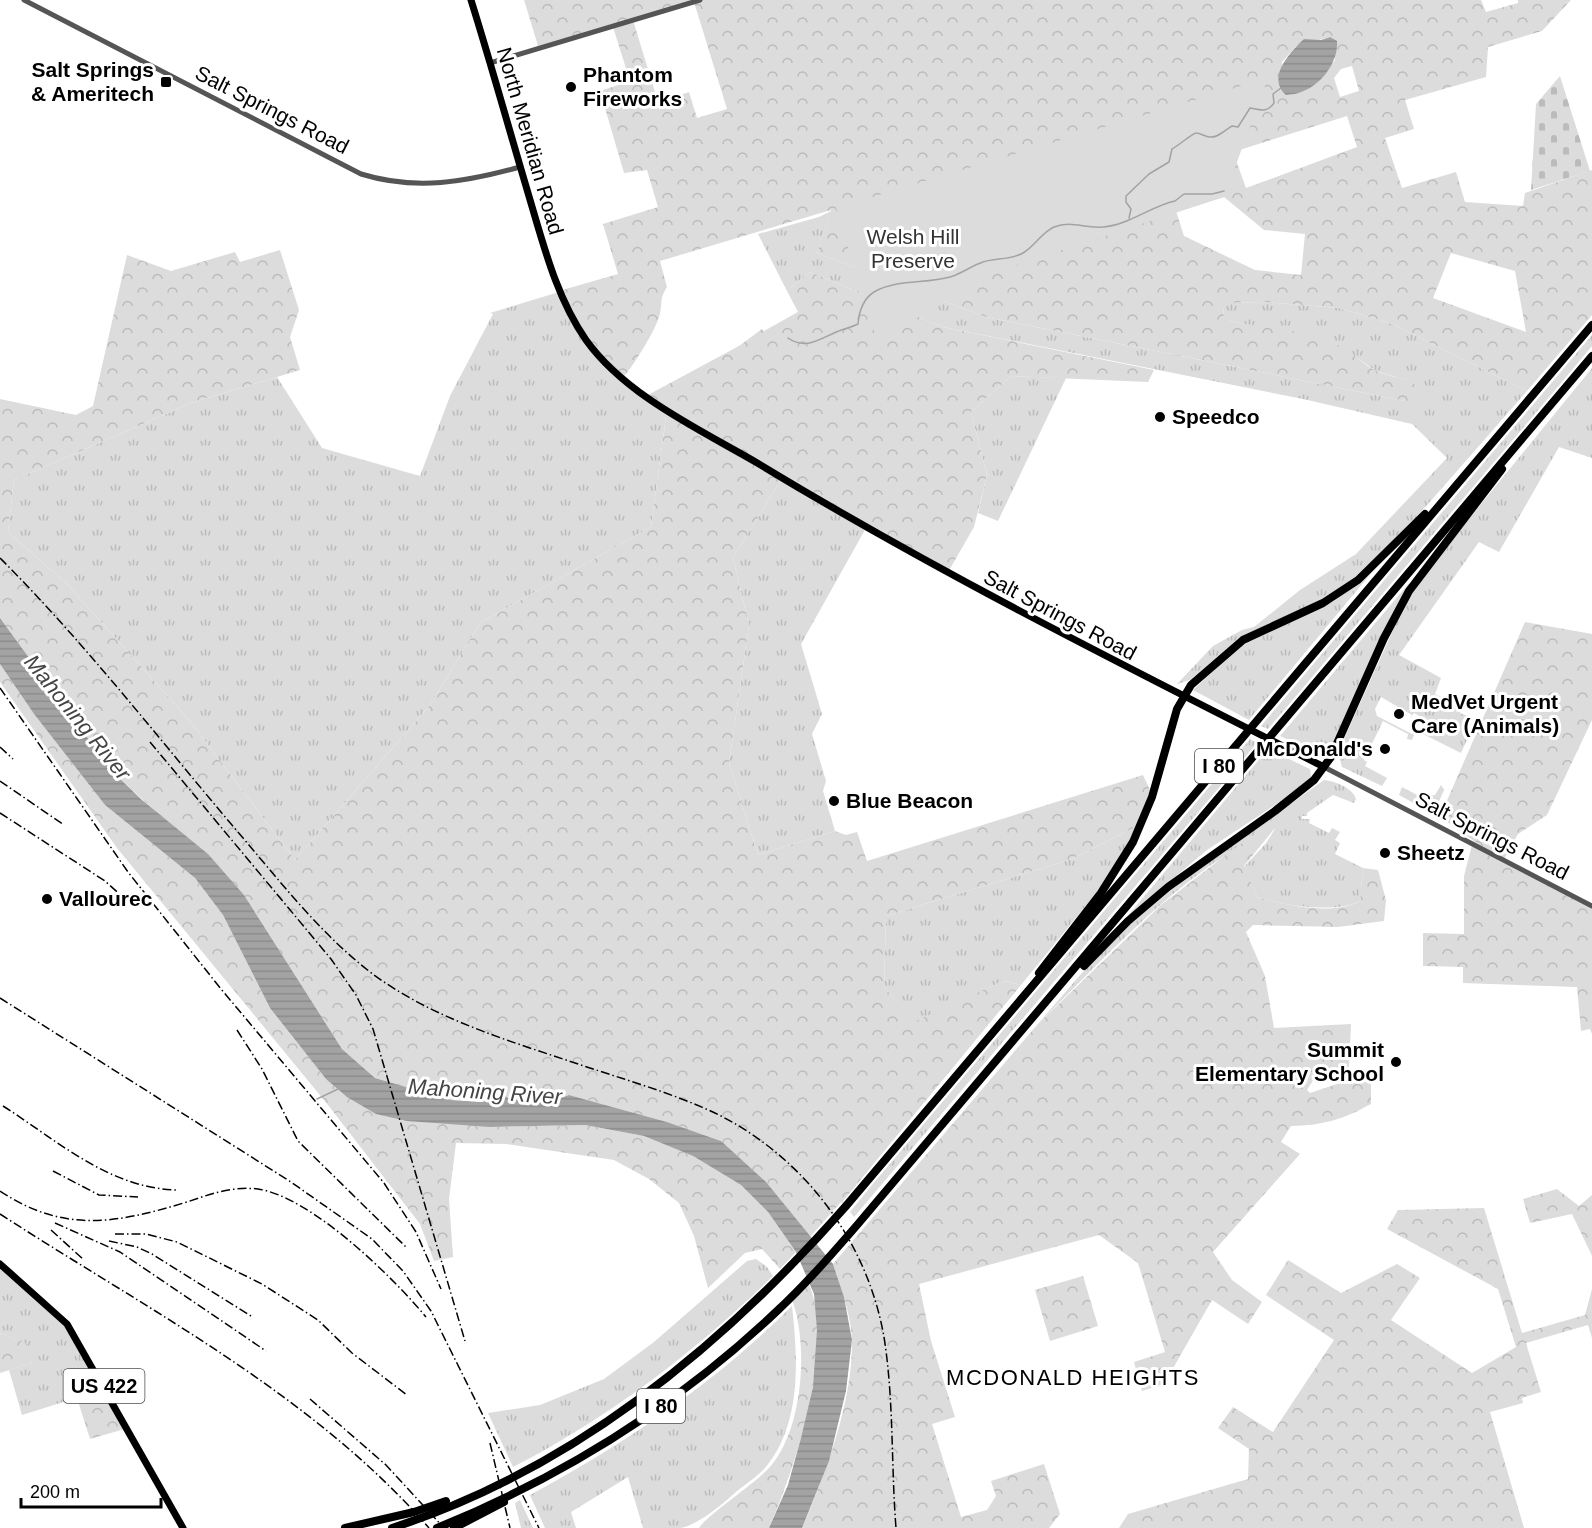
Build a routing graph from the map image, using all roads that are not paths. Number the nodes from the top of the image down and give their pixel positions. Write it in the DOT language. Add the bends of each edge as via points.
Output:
graph roads {
  1 [pos="24,0"];
  2 [pos="471,0"];
  3 [pos="700,0"];
  4 [pos="490,63"];
  5 [pos="520,167"];
  6 [pos="560,291"];
  7 [pos="1592,325"];
  8 [pos="1592,356"];
  9 [pos="1491,444"];
  10 [pos="1515,448"];
  11 [pos="1182,697"];
  12 [pos="1324,767"];
  13 [pos="1592,906"];
  14 [pos="1030,989"];
  15 [pos="1031,1019"];
  16 [pos="0,1264"];
  17 [pos="533,1484"];
  18 [pos="392,1524"];
  19 [pos="183,1528"];
  20 [pos="345,1528"];
  21 [pos="437,1528"];
  22 [pos="454,1528"];
  1 -- 5 [label="street, Salt Springs Road" via="361,174 397,183 441,184"];
  2 -- 4 [label="main road, North Meridian Road"];
  3 -- 4 [label="street"];
  4 -- 5 [label="main road, North Meridian Road"];
  5 -- 6 [label="main road, North Meridian Road"];
  6 -- 11 [label="main road, Salt Springs Road" via="573,320 593,349 640,392 898,546"];
  7 -- 9 [label="highway, I 80"];
  8 -- 10 [label="highway, I 80"];
  9 -- 11 [label="highway" via="1475,455 1418,521 1358,580 1323,603 1231,648"];
  9 -- 14 [label="highway, I 80"];
  10 -- 12 [label="highway" via="1496,479 1409,591"];
  10 -- 15 [label="highway, I 80"];
  11 -- 12 [label="main road, Salt Springs Road"];
  11 -- 14 [label="highway" via="1152,797 1133,843 1101,893 1045,962"];
  12 -- 13 [label="street, Salt Springs Road"];
  12 -- 15 [label="highway" via="1294,798 1190,870 1128,921 1059,995"];
  14 -- 18 [label="highway, I 80" via="767,1293 679,1370 570,1445"];
  15 -- 17 [label="highway, I 80" via="858,1224 778,1310 672,1398"];
  16 -- 19 [label="main road, US 422" via="67,1324"];
  17 -- 21 [label="highway, I 80"];
  17 -- 22 [label="highway" via="491,1511"];
  18 -- 20 [label="highway"];
}
